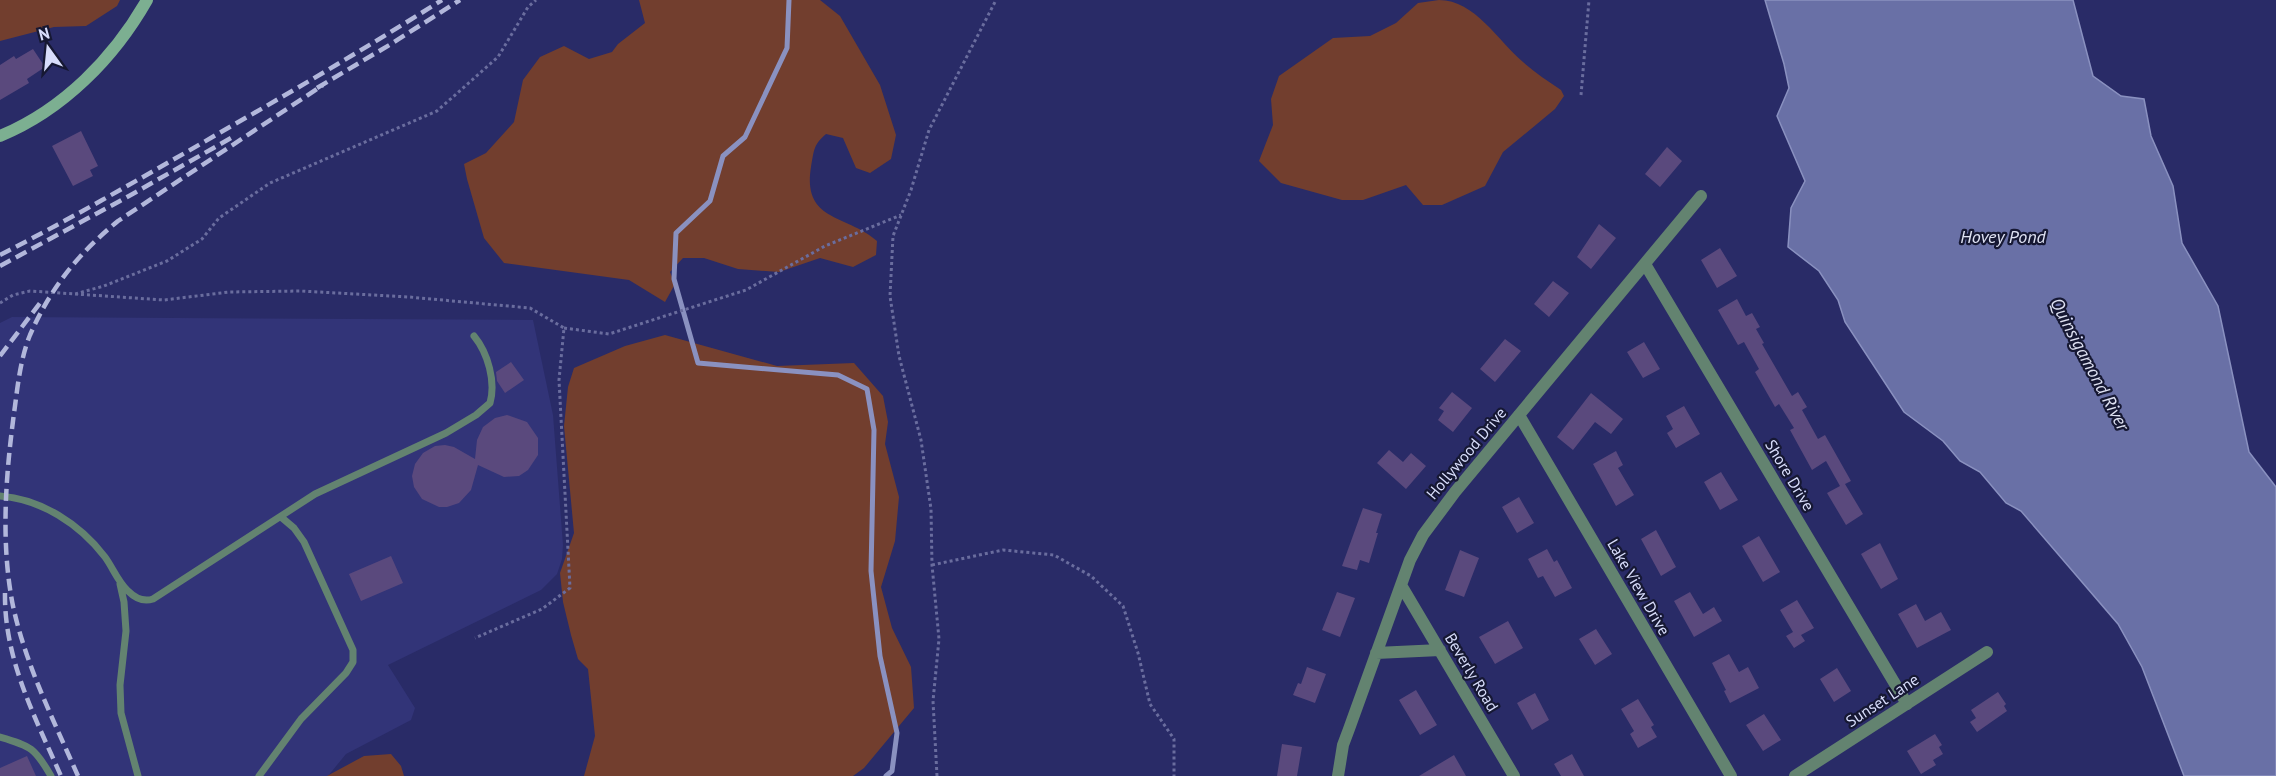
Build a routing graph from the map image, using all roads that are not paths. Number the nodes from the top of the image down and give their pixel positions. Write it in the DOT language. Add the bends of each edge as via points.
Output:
graph roads {
  1 [pos="147,0"];
  2 [pos="0,136"];
  3 [pos="1701,196"];
  4 [pos="1645,264"];
  5 [pos="474,336"];
  6 [pos="1519,415"];
  7 [pos="0,496"];
  8 [pos="281,517"];
  9 [pos="119,580"];
  10 [pos="1401,585"];
  11 [pos="1440,651"];
  12 [pos="1987,652"];
  13 [pos="1376,654"];
  14 [pos="1907,704"];
  15 [pos="0,737"];
  16 [pos="51,776"];
  17 [pos="138,776"];
  18 [pos="259,776"];
  19 [pos="1338,776"];
  20 [pos="1514,776"];
  21 [pos="1731,776"];
  22 [pos="1795,776"];
  1 -- 2 [label="street" via="121,41 94,70 45,112"];
  3 -- 4 [label="street, Hollywood Drive"];
  4 -- 6 [label="street, Hollywood Drive"];
  4 -- 14 [label="street, Shore Drive"];
  5 -- 8 [label="lane" via="487,360 493,387 490,403 446,433 326,487"];
  6 -- 10 [label="street, Hollywood Drive" via="1430,525 1416,546"];
  6 -- 21 [label="street, Lake View Drive"];
  7 -- 9 [label="lane" via="35,503 70,524 100,552"];
  8 -- 9 [label="lane" via="153,599 134,596"];
  8 -- 18 [label="lane" via="304,542 353,650 353,662 301,719"];
  9 -- 17 [label="lane" via="126,631 120,713"];
  10 -- 11 [label="street, Beverly Road"];
  10 -- 13 [label="street, Hollywood Drive"];
  11 -- 13 [label="street"];
  11 -- 20 [label="street, Beverly Road"];
  12 -- 14 [label="street, Sunset Lane"];
  13 -- 19 [label="street, Hollywood Drive" via="1343,745"];
  14 -- 22 [label="street, Sunset Lane"];
  15 -- 16 [label="lane" via="32,749"];
}
